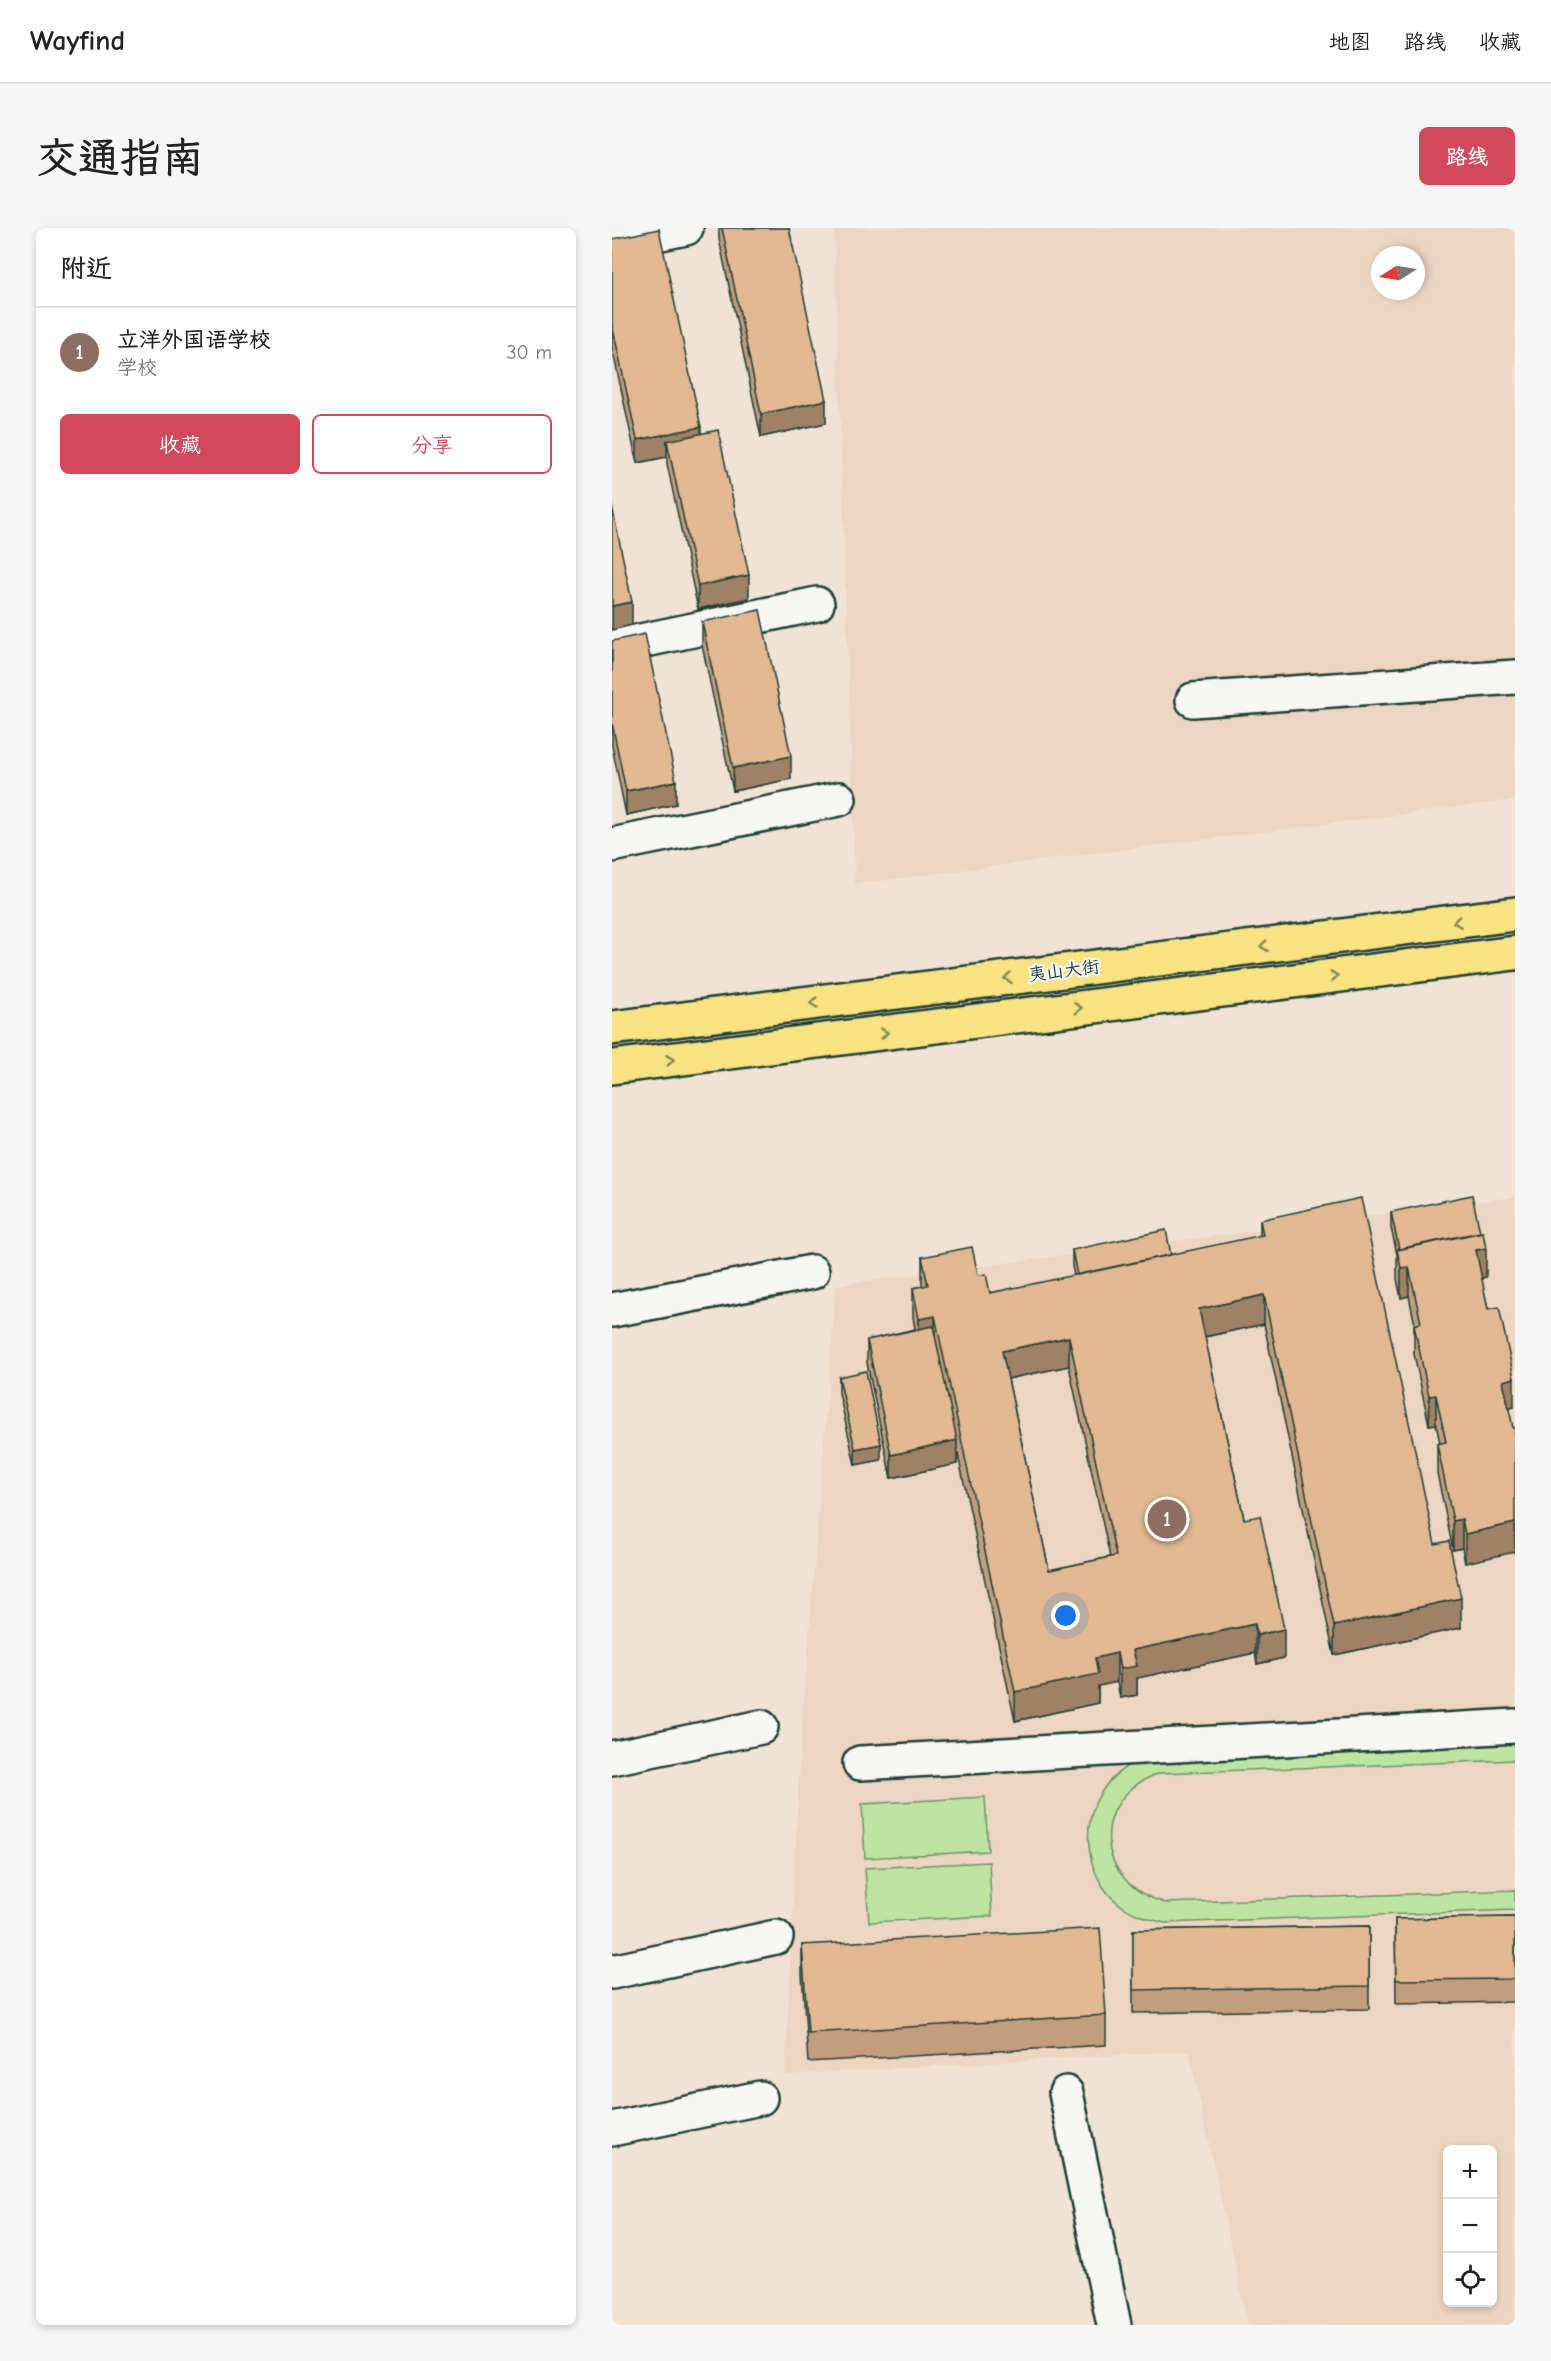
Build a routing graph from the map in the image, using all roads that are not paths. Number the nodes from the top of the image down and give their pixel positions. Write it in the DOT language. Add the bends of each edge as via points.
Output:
graph roads {
  1 [pos="686,228"];
  2 [pos="612,243"];
  3 [pos="817,604"];
  4 [pos="612,647"];
  5 [pos="1515,677"];
  6 [pos="1192,700"];
  7 [pos="839,799"];
  8 [pos="612,845"];
  9 [pos="1515,914"];
  10 [pos="1515,953"];
  11 [pos="612,1028"];
  12 [pos="612,1067"];
  13 [pos="812,1272"];
  14 [pos="612,1310"];
  15 [pos="1515,1726"];
  16 [pos="761,1727"];
  17 [pos="612,1758"];
  18 [pos="860,1762"];
  19 [pos="776,1937"];
  20 [pos="612,1972"];
  21 [pos="1066,2093"];
  22 [pos="760,2098"];
  23 [pos="612,2129"];
  24 [pos="1114,2325"];
  1 -- 2 [label="street"];
  3 -- 4 [label="street"];
  5 -- 6 [label="street"];
  7 -- 8 [label="street"];
  9 -- 11 [label="main road, 夷山大街, one-way"];
  12 -- 10 [label="main road, one-way"];
  13 -- 14 [label="street"];
  15 -- 18 [label="street"];
  16 -- 17 [label="street"];
  19 -- 20 [label="street"];
  21 -- 24 [label="street"];
  22 -- 23 [label="street"];
}
